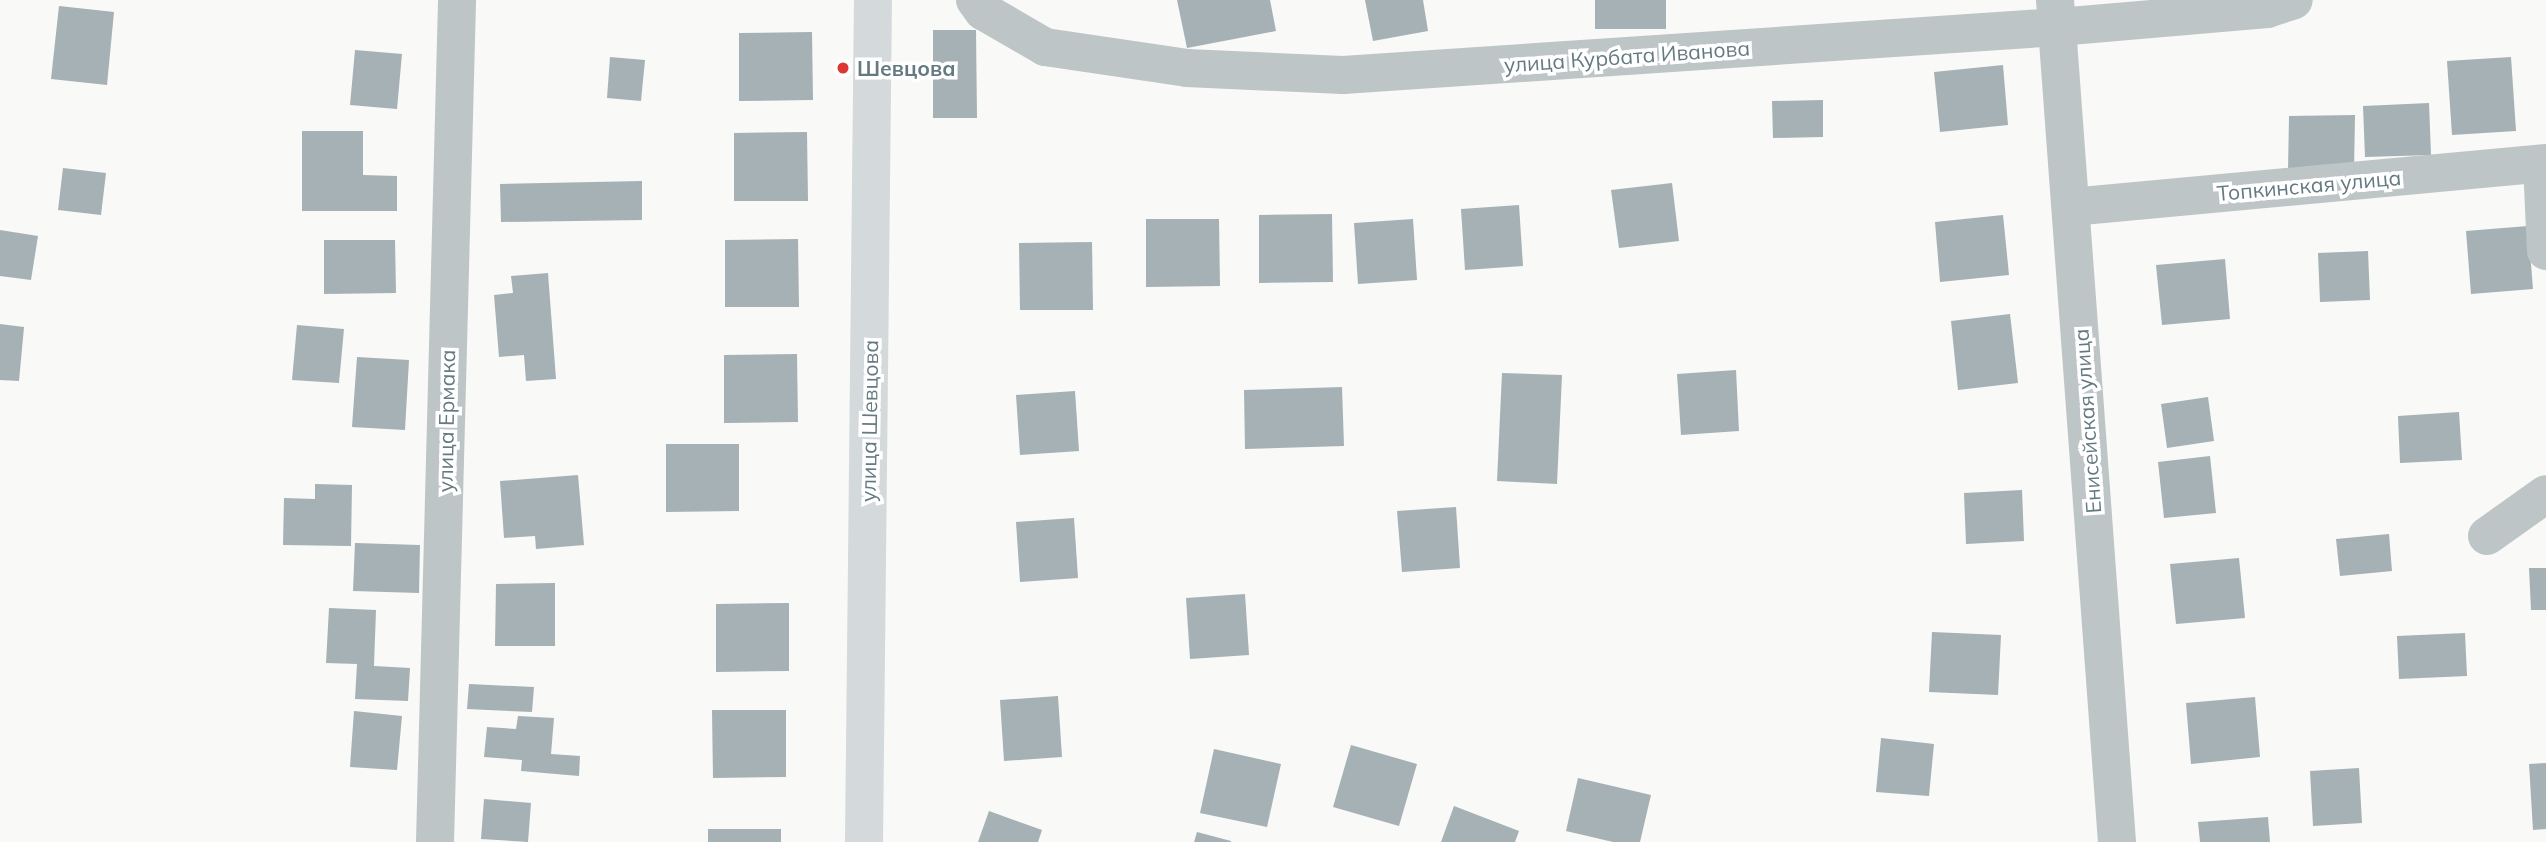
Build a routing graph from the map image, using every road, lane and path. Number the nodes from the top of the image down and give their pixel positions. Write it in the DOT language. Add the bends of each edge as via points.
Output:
graph roads {
  1 [pos="457,0"];
  2 [pos="873,0"];
  3 [pos="975,0"];
  4 [pos="2294,0"];
  5 [pos="2056,14"];
  6 [pos="2544,163"];
  7 [pos="2071,207"];
  8 [pos="2546,251"];
  9 [pos="2546,494"];
  10 [pos="2487,536"];
  11 [pos="435,842"];
  12 [pos="864,842"];
  13 [pos="2117,842"];
  1 -- 11 [label="street, улица Ермака"];
  2 -- 12 [label="main road, улица Шевцова"];
  3 -- 5 [label="street, улица Курбата Иванова" via="983,11 1045,47 1187,68 1343,75"];
  4 -- 5 [label="street, улица Курбата Иванова" via="2267,9"];
  5 -- 7 [label="street, Енисейская улица"];
  6 -- 7 [label="street, Топкинская улица"];
  6 -- 8 [label="street"];
  7 -- 13 [label="street, Енисейская улица"];
  9 -- 10 [label="street"];
}
